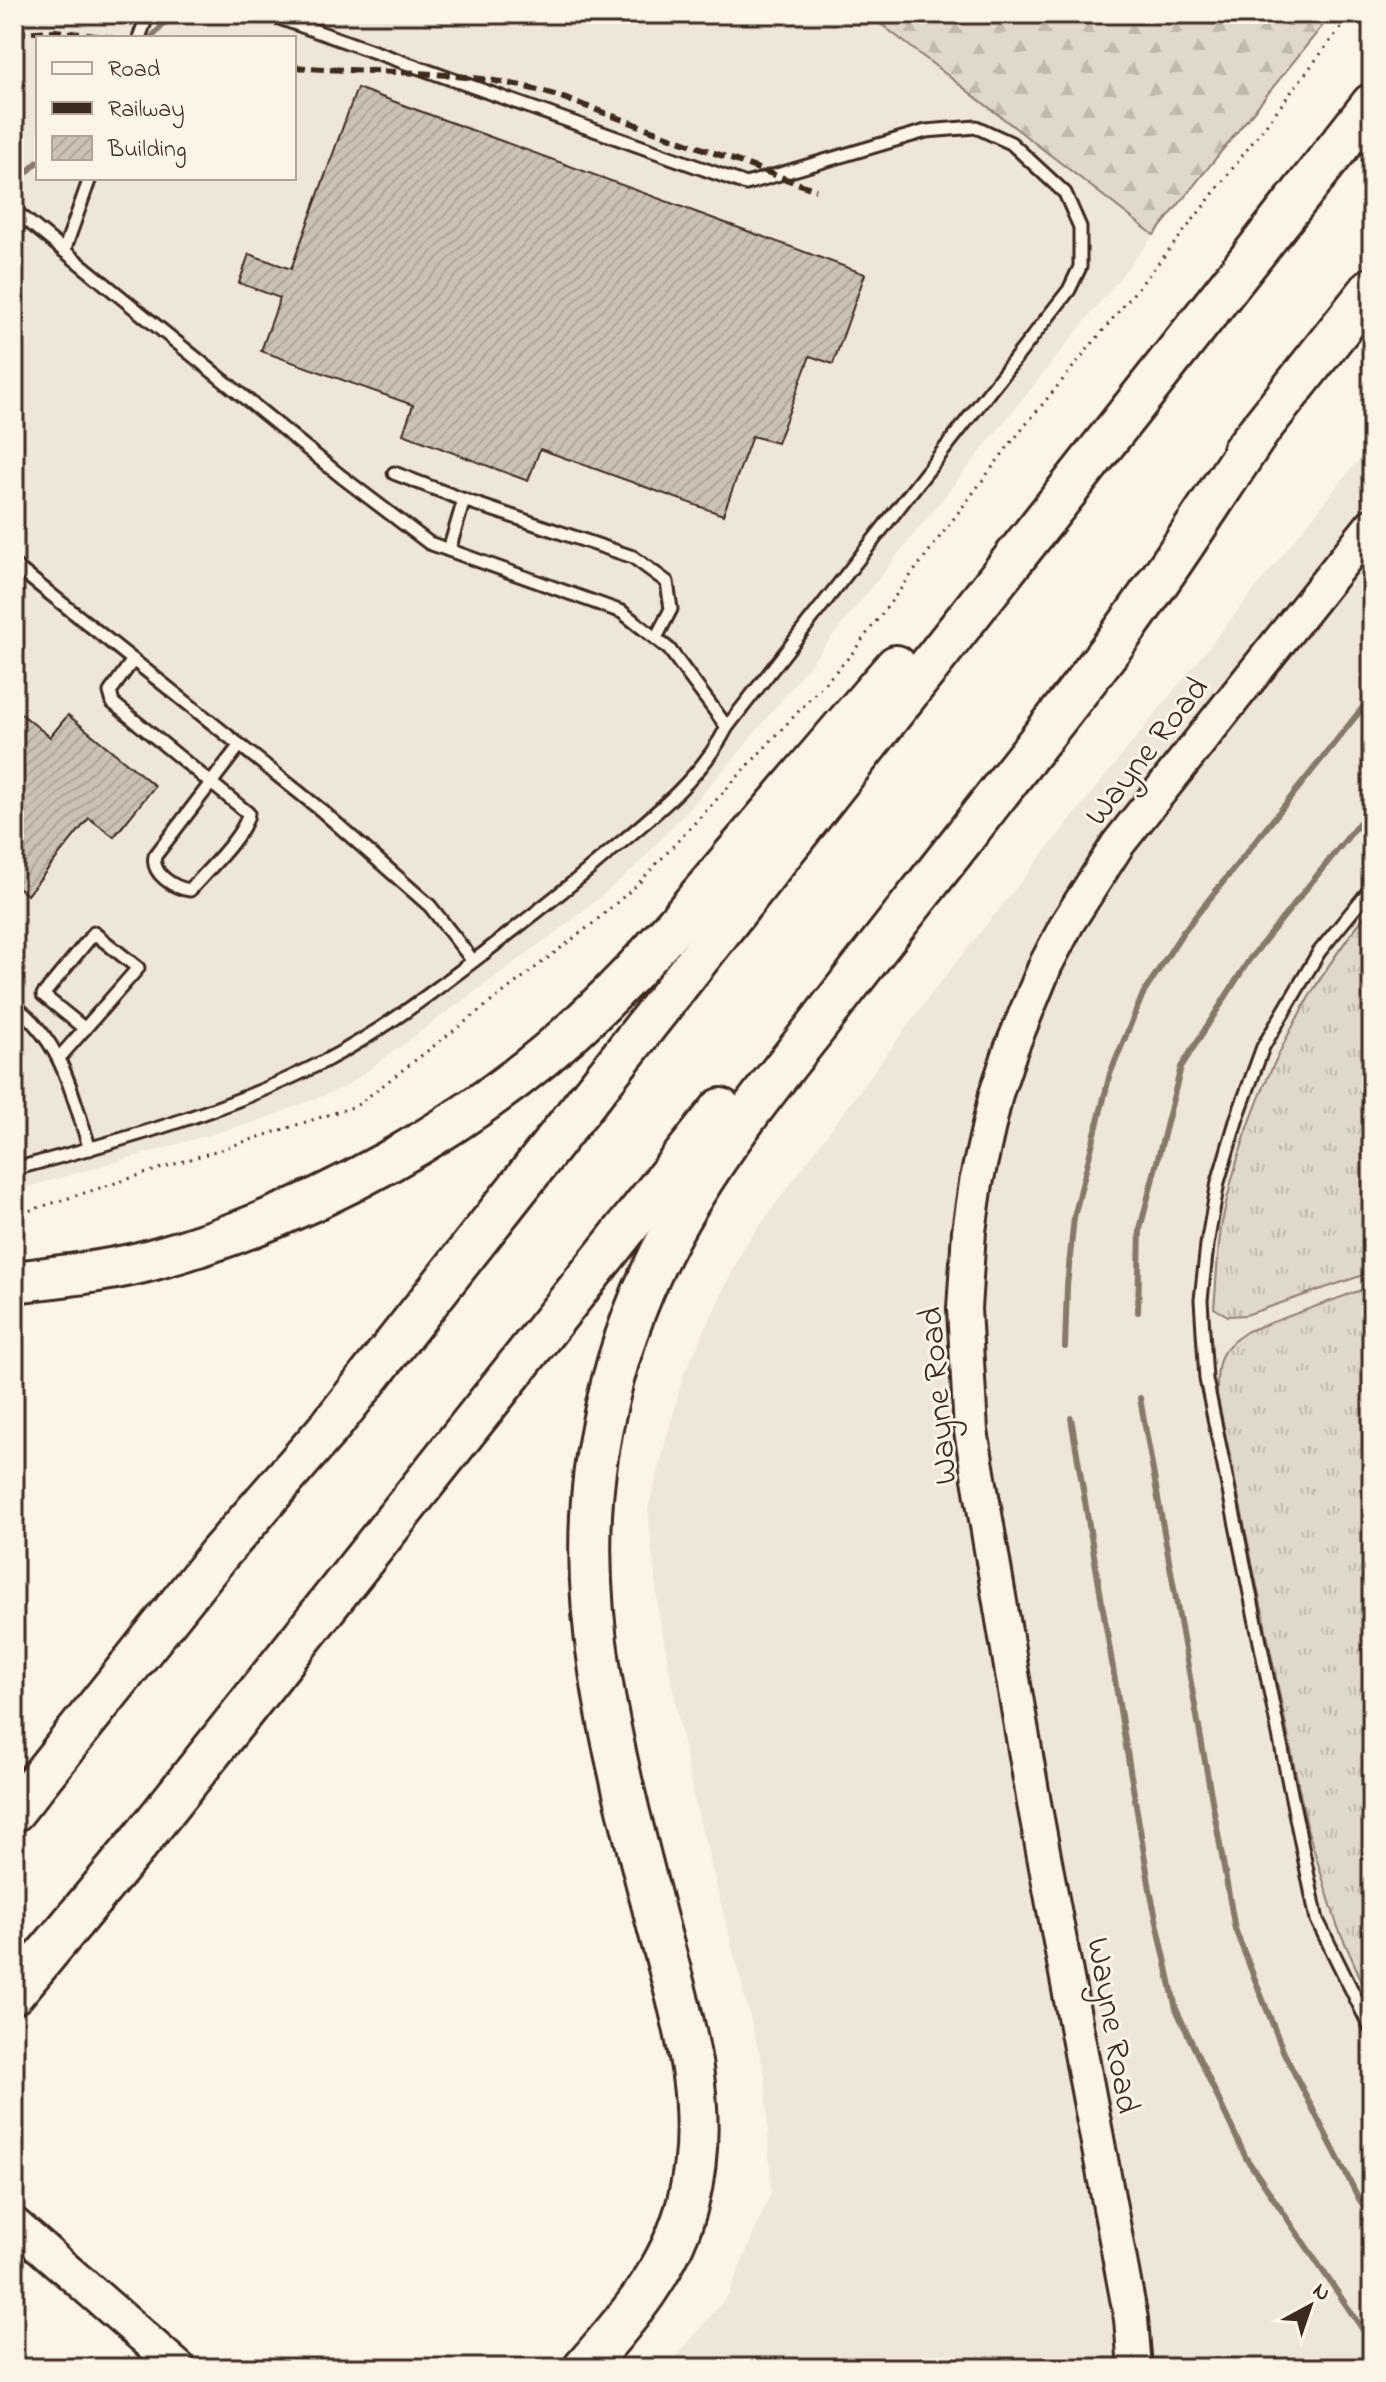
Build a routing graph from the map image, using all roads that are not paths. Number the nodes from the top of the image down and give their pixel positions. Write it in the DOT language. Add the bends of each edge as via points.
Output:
graph roads {
  1 [pos="148,14"];
  2 [pos="268,14"];
  3 [pos="140,36"];
  4 [pos="1372,104"];
  5 [pos="89,180"];
  6 [pos="14,210"];
  7 [pos="64,251"];
  8 [pos="1372,288"];
  9 [pos="1164,369"];
  10 [pos="1259,431"];
  11 [pos="394,473"];
  12 [pos="464,500"];
  13 [pos="1372,525"];
  14 [pos="449,550"];
  15 [pos="14,565"];
  16 [pos="656,638"];
  17 [pos="133,660"];
  18 [pos="727,727"];
  19 [pos="240,745"];
  20 [pos="211,783"];
  21 [pos="1372,887"];
  22 [pos="473,961"];
  23 [pos="14,1005"];
  24 [pos="85,1029"];
  25 [pos="59,1058"];
  26 [pos="90,1149"];
  27 [pos="14,1169"];
  28 [pos="14,1282"];
  29 [pos="14,1811"];
  30 [pos="142,1839"];
  31 [pos="14,1993"];
  32 [pos="14,2025"];
  33 [pos="1372,2031"];
  34 [pos="14,2224"];
  35 [pos="179,2368"];
  36 [pos="584,2368"];
  37 [pos="1135,2368"];
  1 -- 3 [label="lane"];
  2 -- 18 [label="lane" via="746,184 926,131 976,127 1011,143 1065,193 1080,227 1080,267 1069,290"];
  4 -- 9 [label="highway"];
  5 -- 7 [label="lane"];
  6 -- 7 [label="lane"];
  7 -- 14 [label="lane" via="342,477 429,543"];
  8 -- 10 [label="highway"];
  9 -- 28 [label="highway" via="973,575 651,953 592,1013 516,1077 370,1171 261,1224 149,1260"];
  9 -- 29 [label="highway" via="332,1424 219,1554"];
  10 -- 30 [label="highway"];
  10 -- 36 [label="highway" via="1120,636 763,1094 700,1183 653,1268 618,1360 597,1456 589,1533 592,1610 623,1791 695,2080 698,2139 687,2205 655,2281"];
  11 -- 12 [label="lane"];
  12 -- 14 [label="lane"];
  12 -- 16 [label="lane" via="633,557 667,582 671,609"];
  13 -- 37 [label="main road, Wayne Road" via="1135,821 1068,922 1027,1006 996,1094 969,1231 964,1309 971,1431 1131,2319"];
  14 -- 16 [label="lane" via="622,612"];
  15 -- 17 [label="lane"];
  16 -- 18 [label="lane"];
  17 -- 19 [label="lane"];
  17 -- 20 [label="lane" via="110,692 113,703"];
  18 -- 22 [label="lane" via="668,803"];
  19 -- 20 [label="lane"];
  19 -- 22 [label="lane" via="430,906"];
  20 -- 20 [label="lane" via="249,818 190,890 181,889 153,863"];
  21 -- 33 [label="lane" via="1319,952 1263,1047 1218,1182 1201,1300 1206,1379 1317,1920"];
  22 -- 26 [label="lane" via="411,1009 325,1061 226,1106"];
  23 -- 25 [label="lane" via="45,1034"];
  24 -- 24 [label="lane" via="138,968 94,933 43,995"];
  24 -- 25 [label="lane"];
  25 -- 26 [label="lane"];
  26 -- 27 [label="lane"];
  30 -- 31 [label="highway"];
  30 -- 32 [label="highway"];
  34 -- 35 [label="main road"];
}
